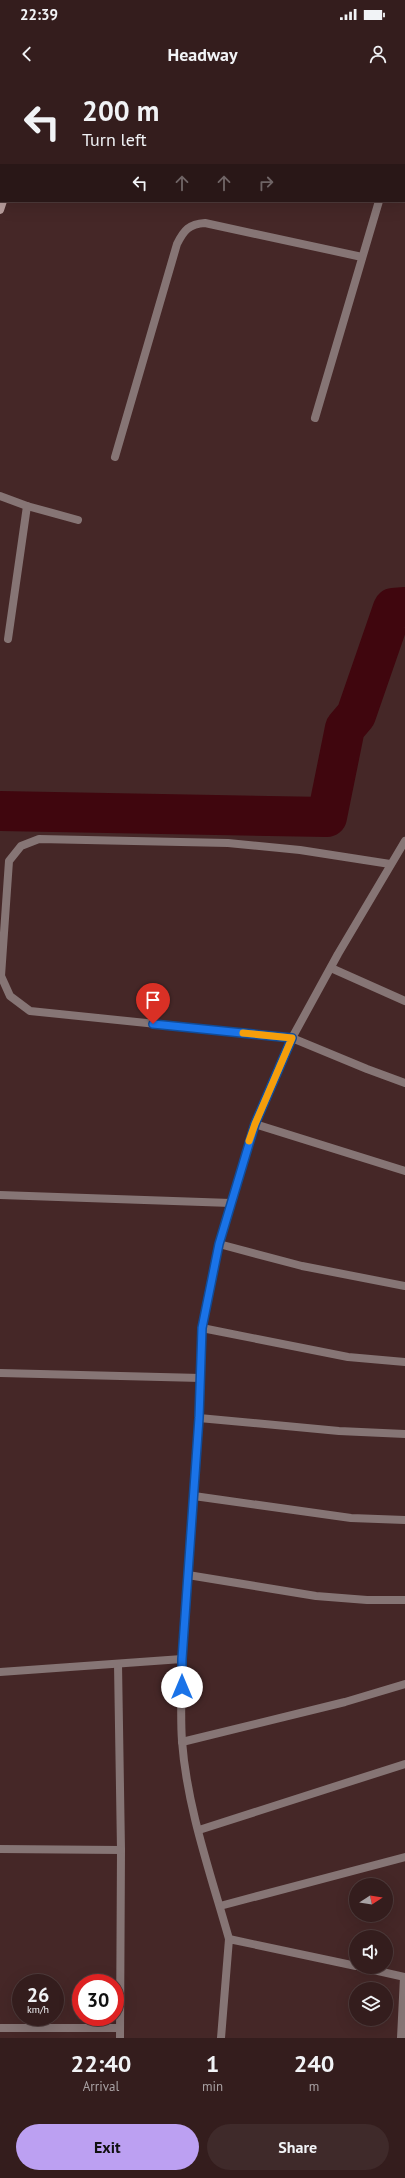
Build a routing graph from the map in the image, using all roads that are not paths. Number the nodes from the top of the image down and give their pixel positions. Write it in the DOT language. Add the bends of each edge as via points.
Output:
graph roads {
  1 [pos="379,202"];
  2 [pos="362,258"];
  3 [pos="315,418"];
  4 [pos="115,457"];
  5 [pos="0,496"];
  6 [pos="28,506"];
  7 [pos="78,520"];
  8 [pos="8,639"];
  9 [pos="405,841"];
  10 [pos="390,864"];
  11 [pos="331,968"];
  12 [pos="405,1001"];
  13 [pos="292,1038"];
  14 [pos="405,1083"];
  15 [pos="255,1124"];
  16 [pos="405,1171"];
  17 [pos="0,1195"];
  18 [pos="231,1203"];
  19 [pos="219,1244"];
  20 [pos="405,1286"];
  21 [pos="202,1328"];
  22 [pos="405,1362"];
  23 [pos="0,1373"];
  24 [pos="201,1378"];
  25 [pos="199,1418"];
  26 [pos="405,1434"];
  27 [pos="194,1496"];
  28 [pos="405,1520"];
  29 [pos="188,1575"];
  30 [pos="405,1600"];
  31 [pos="182,1659"];
  32 [pos="118,1664"];
  33 [pos="0,1672"];
  34 [pos="405,1684"];
  35 [pos="182,1742"];
  36 [pos="405,1764"];
  37 [pos="199,1830"];
  38 [pos="0,1849"];
  39 [pos="121,1850"];
  40 [pos="405,1857"];
  41 [pos="220,1906"];
  42 [pos="229,1939"];
  43 [pos="349,1965"];
  44 [pos="391,1974"];
  45 [pos="404,1977"];
  46 [pos="0,2028"];
  47 [pos="120,2028"];
  48 [pos="120,2038"];
  49 [pos="221,2038"];
  50 [pos="401,2038"];
  1 -- 2 [label="street"];
  2 -- 3 [label="street"];
  2 -- 4 [label="street" via="205,223 193,224 184,232 178,244"];
  5 -- 6 [label="street"];
  6 -- 7 [label="street"];
  6 -- 8 [label="street"];
  9 -- 10 [label="street"];
  10 -- 11 [label="street"];
  10 -- 13 [label="street" via="300,850 228,843 39,839 21,846 9,861 2,976 10,996 30,1011"];
  11 -- 12 [label="street"];
  11 -- 13 [label="street"];
  13 -- 14 [label="street"];
  13 -- 15 [label="street"];
  15 -- 16 [label="street"];
  15 -- 18 [label="street"];
  17 -- 18 [label="street"];
  18 -- 19 [label="street"];
  19 -- 20 [label="street" via="302,1266"];
  19 -- 21 [label="street"];
  21 -- 22 [label="street" via="348,1357"];
  21 -- 24 [label="street"];
  23 -- 24 [label="street"];
  24 -- 25 [label="street"];
  25 -- 26 [label="street" via="339,1432"];
  25 -- 27 [label="street"];
  27 -- 28 [label="street" via="351,1518"];
  27 -- 29 [label="street"];
  29 -- 30 [label="street" via="316,1596"];
  29 -- 31 [label="street"];
  31 -- 32 [label="street"];
  31 -- 35 [label="street"];
  32 -- 33 [label="street"];
  32 -- 39 [label="street"];
  34 -- 35 [label="street" via="345,1702"];
  35 -- 37 [label="street"];
  36 -- 37 [label="street"];
  37 -- 41 [label="street"];
  38 -- 39 [label="street"];
  39 -- 47 [label="street"];
  40 -- 41 [label="street"];
  41 -- 42 [label="street"];
  42 -- 43 [label="street"];
  42 -- 49 [label="street"];
  44 -- 45 [label="street"];
  45 -- 50 [label="street"];
  46 -- 47 [label="street"];
  47 -- 48 [label="street"];
}
